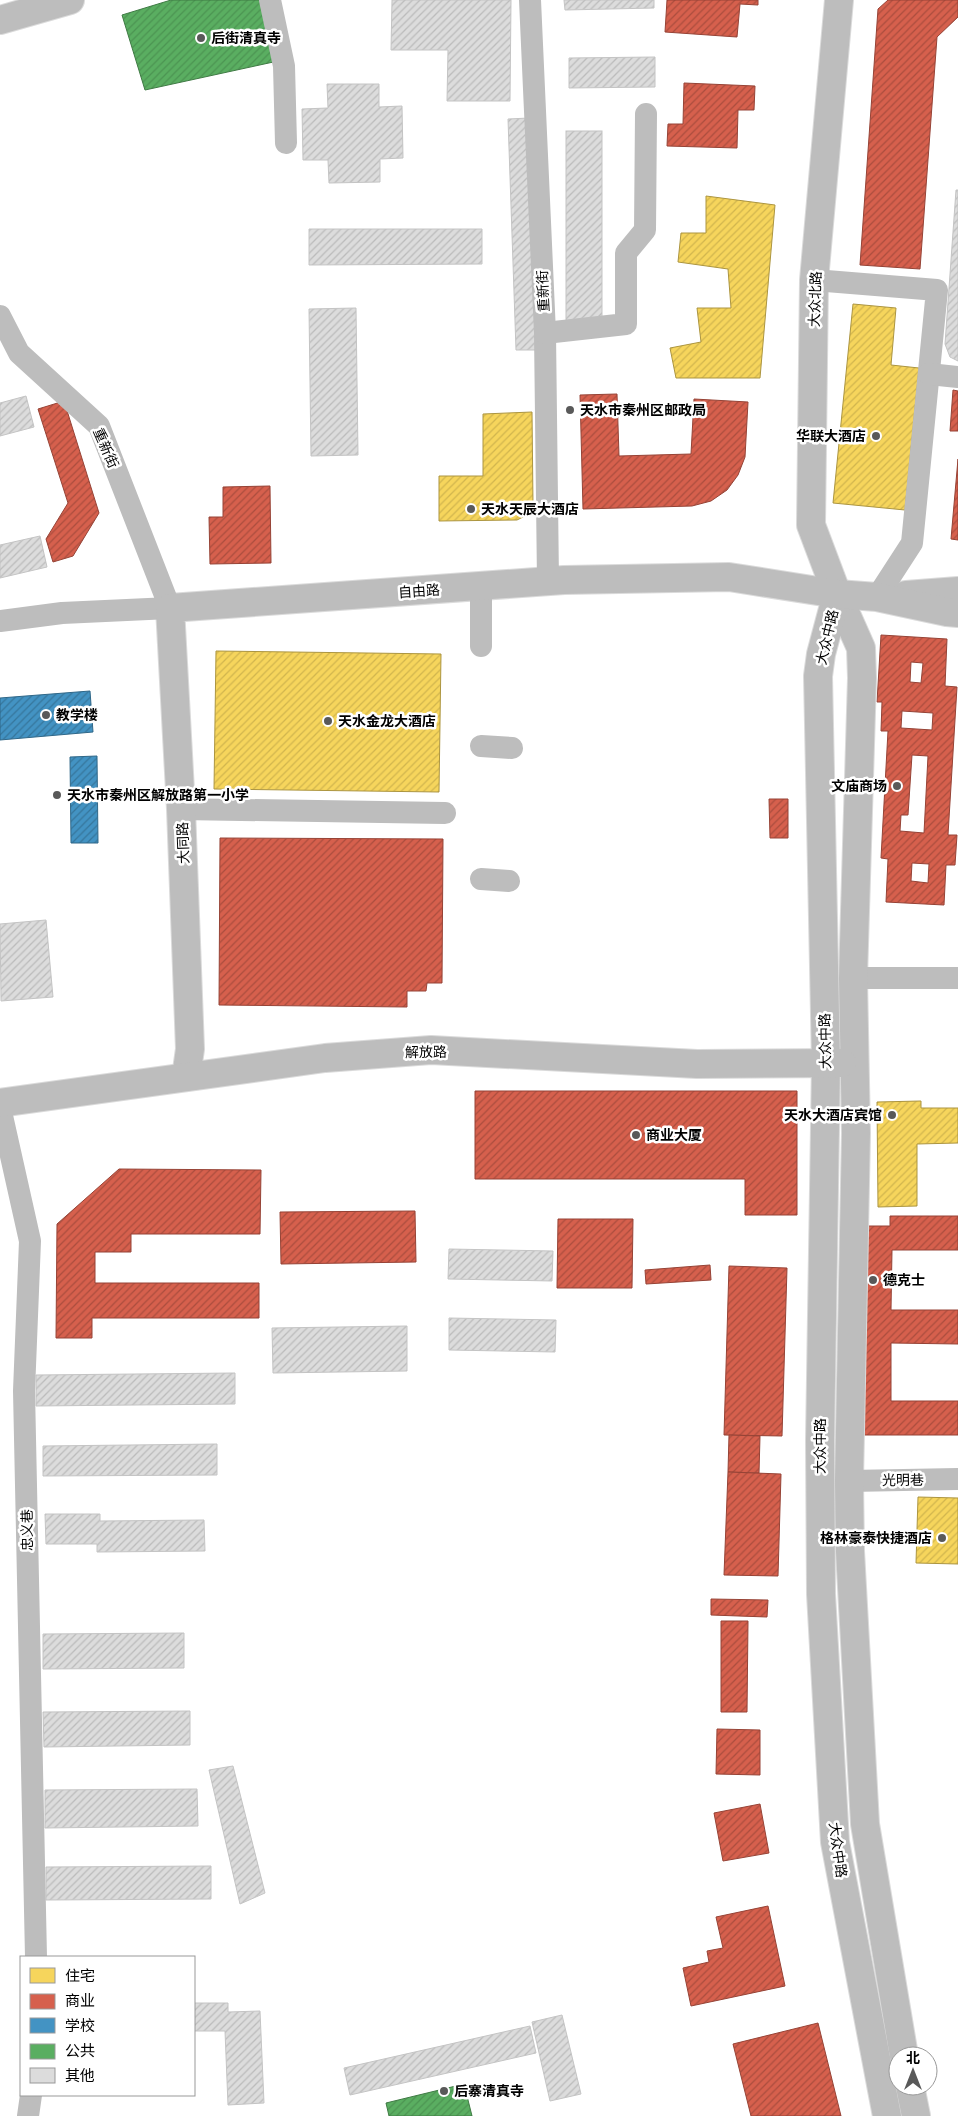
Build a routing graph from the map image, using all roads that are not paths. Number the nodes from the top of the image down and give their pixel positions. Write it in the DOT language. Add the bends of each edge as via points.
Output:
graph roads {
  1 [pos="70,0"];
  2 [pos="270,0"];
  3 [pos="530,0"];
  4 [pos="839,0"];
  5 [pos="0,20"];
  6 [pos="646,114"];
  7 [pos="286,144"];
  8 [pos="814,280"];
  9 [pos="0,316"];
  10 [pos="545,333"];
  11 [pos="929,374"];
  12 [pos="958,377"];
  13 [pos="548,582"];
  14 [pos="481,586"];
  15 [pos="958,591"];
  16 [pos="837,594"];
  17 [pos="877,597"];
  18 [pos="170,608"];
  19 [pos="958,613"];
  20 [pos="0,621"];
  21 [pos="480,646"];
  22 [pos="480,746"];
  23 [pos="512,748"];
  24 [pos="182,809"];
  25 [pos="446,813"];
  26 [pos="480,879"];
  27 [pos="509,881"];
  28 [pos="853,978"];
  29 [pos="958,978"];
  30 [pos="826,1063"];
  31 [pos="855,1063"];
  32 [pos="186,1077"];
  33 [pos="0,1103"];
  34 [pos="0,1107"];
  35 [pos="958,1479"];
  36 [pos="849,1481"];
  37 [pos="36,1956"];
  38 [pos="902,2046"];
  39 [pos="31,2096"];
  40 [pos="912,2096"];
  41 [pos="28,2116"];
  42 [pos="887,2116"];
  43 [pos="916,2116"];
  1 -- 5 [label="main road"];
  2 -- 7 [label="street" via="284,66"];
  3 -- 10 [label="street, 重新街"];
  4 -- 8 [label="main road, 大众北路"];
  6 -- 10 [label="street" via="644,230 626,253 626,324"];
  8 -- 11 [label="street" via="937,290"];
  8 -- 16 [label="main road, 大众北路" via="811,525"];
  9 -- 18 [label="street, 重新街" via="19,353 99,426"];
  10 -- 13 [label="street, 重新街"];
  11 -- 12 [label="street"];
  11 -- 17 [label="street" via="912,543"];
  13 -- 14 [label="main road, 自由路"];
  13 -- 16 [label="main road, 自由路" via="729,577"];
  14 -- 18 [label="main road, 自由路"];
  14 -- 21 [label="street"];
  15 -- 17 [label="main road"];
  16 -- 17 [label="main road, 自由路"];
  16 -- 28 [label="main road, 大众中路" via="861,648"];
  16 -- 30 [label="main road, 大众中路" via="818,676"];
  17 -- 19 [label="main road"];
  18 -- 20 [label="street, 自由路" via="62,613"];
  18 -- 24 [label="main road, 大同路"];
  22 -- 23 [label="street"];
  24 -- 25 [label="street"];
  24 -- 32 [label="main road, 大同路" via="190,1049"];
  26 -- 27 [label="street"];
  28 -- 29 [label="street"];
  28 -- 31 [label="main road, 大众中路"];
  30 -- 31 [label="main road, 解放路"];
  30 -- 32 [label="main road, 解放路" via="697,1064 430,1050 325,1058"];
  30 -- 42 [label="main road, 大众中路" via="820,1552 834,1832"];
  31 -- 36 [label="main road, 大众中路"];
  32 -- 33 [label="main road, 解放路"];
  34 -- 37 [label="street, 忠义巷" via="30,1241 24,1391"];
  35 -- 36 [label="street, 光明巷"];
  36 -- 38 [label="main road, 大众中路" via="865,1824"];
  39 -- 41 [label="street"];
  40 -- 43 [label="main road"];
}
